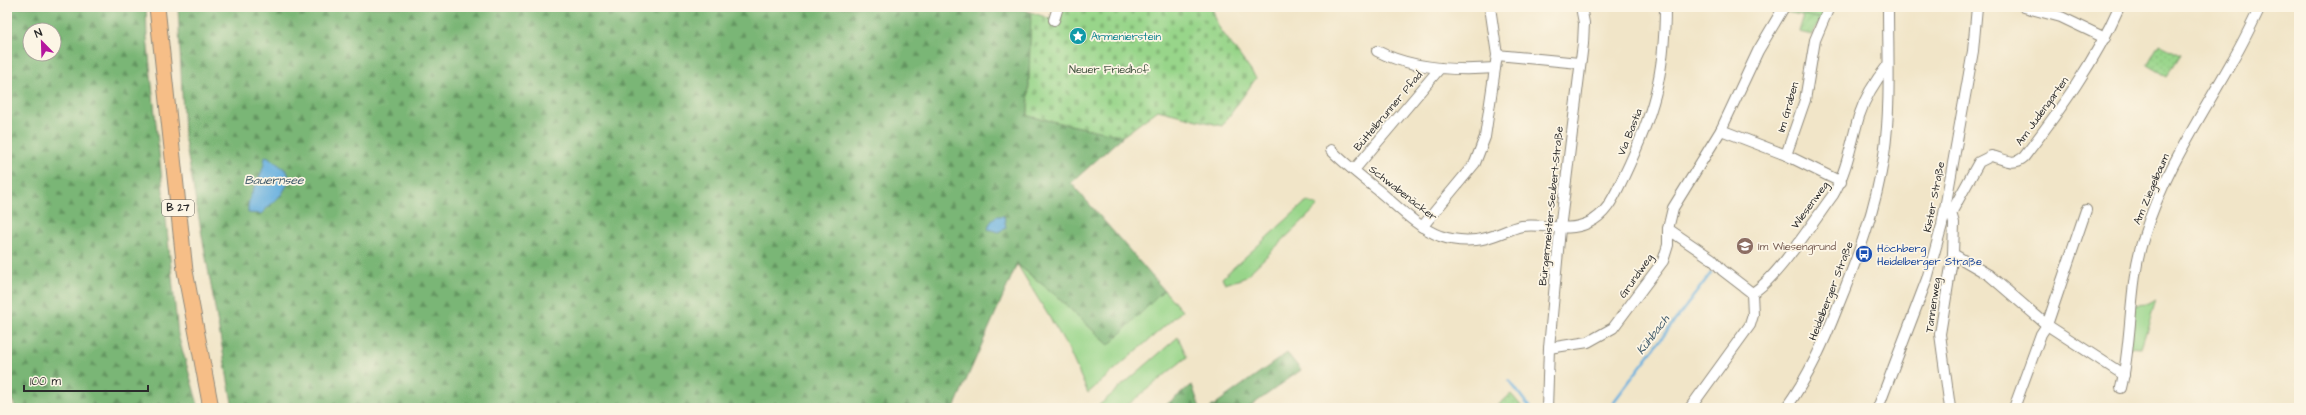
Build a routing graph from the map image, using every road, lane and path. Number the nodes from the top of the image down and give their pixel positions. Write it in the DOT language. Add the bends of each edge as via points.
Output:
graph roads {
  1 [pos="157,7"];
  2 [pos="1058,7"];
  3 [pos="1490,7"];
  4 [pos="1581,7"];
  5 [pos="1665,7"];
  6 [pos="1784,7"];
  7 [pos="1829,7"];
  8 [pos="1888,7"];
  9 [pos="1977,7"];
  10 [pos="2024,7"];
  11 [pos="2119,7"];
  12 [pos="2260,7"];
  13 [pos="1054,20"];
  14 [pos="2105,38"];
  15 [pos="1376,51"];
  16 [pos="1497,55"];
  17 [pos="1579,63"];
  18 [pos="1888,65"];
  19 [pos="1440,68"];
  20 [pos="1496,68"];
  21 [pos="1721,130"];
  22 [pos="1331,150"];
  23 [pos="1786,155"];
  24 [pos="1354,170"];
  25 [pos="1841,182"];
  26 [pos="2086,210"];
  27 [pos="1948,212"];
  28 [pos="1422,227"];
  29 [pos="1560,229"];
  30 [pos="1668,229"];
  31 [pos="1953,254"];
  32 [pos="1752,293"];
  33 [pos="2047,325"];
  34 [pos="1549,348"];
  35 [pos="2124,375"];
  36 [pos="2121,388"];
  37 [pos="211,408"];
  38 [pos="1547,408"];
  39 [pos="1690,408"];
  40 [pos="1786,408"];
  41 [pos="1878,408"];
  42 [pos="1950,408"];
  43 [pos="2014,408"];
  1 -- 37 [label="main road, B 27" via="185,271"];
  2 -- 13 [label="street"];
  3 -- 16 [label="street"];
  4 -- 17 [label="street, Bürgermeister-Seubert-Straße" via="1584,23"];
  5 -- 29 [label="street, Via Bastia" via="1661,70 1656,98 1642,136 1609,206 1600,216 1577,227"];
  6 -- 21 [label="street, Grundweg" via="1758,51"];
  7 -- 23 [label="street, Im Graben" via="1815,40 1805,100"];
  8 -- 18 [label="street, Heidelberger Straße"];
  9 -- 27 [label="street, Kister Straße"];
  10 -- 14 [label="street" via="2060,17"];
  11 -- 14 [label="street, Am Judengarten"];
  12 -- 35 [label="street, Am Ziegelbaum" via="2232,62 2172,166 2151,212 2132,286"];
  14 -- 27 [label="street, Am Judengarten" via="2084,73 2024,157 2019,162 2014,162 1991,156 1980,162"];
  15 -- 19 [label="street, Büttelbrunner Pfad" via="1396,59"];
  16 -- 17 [label="street"];
  16 -- 20 [label="street"];
  17 -- 29 [label="street, Bürgermeister-Seubert-Straße"];
  18 -- 25 [label="street, Wiesenweg" via="1874,82 1860,114"];
  18 -- 40 [label="street, Heidelberger Straße" via="1884,154 1878,190 1864,240 1822,348 1798,392"];
  19 -- 20 [label="street, Büttelbrunner Pfad"];
  19 -- 24 [label="street, Büttelbrunner Pfad"];
  20 -- 28 [label="street" via="1480,152 1475,163"];
  21 -- 23 [label="street"];
  21 -- 30 [label="street, Grundweg" via="1673,208"];
  22 -- 24 [label="street, Schwabenäcker"];
  23 -- 25 [label="street"];
  24 -- 28 [label="street, Schwabenäcker"];
  25 -- 32 [label="street, Wiesenweg" via="1777,269"];
  26 -- 33 [label="street"];
  27 -- 31 [label="street, Tannenweg" via="1954,223"];
  27 -- 41 [label="street, Kister Straße" via="1927,279"];
  28 -- 29 [label="street, Schwabenäcker" via="1440,236 1472,240 1522,226"];
  29 -- 34 [label="street, Bürgermeister-Seubert-Straße"];
  30 -- 32 [label="street" via="1712,260"];
  30 -- 34 [label="street, Grundweg" via="1668,245 1662,261 1613,328 1588,342"];
  31 -- 33 [label="street" via="1989,276"];
  31 -- 42 [label="street, Tannenweg" via="1940,334"];
  32 -- 39 [label="street" via="1750,325"];
  33 -- 35 [label="street"];
  33 -- 43 [label="street" via="2041,334"];
  34 -- 38 [label="street, Bürgermeister-Seubert-Straße"];
  35 -- 36 [label="street, Am Ziegelbaum"];
}
